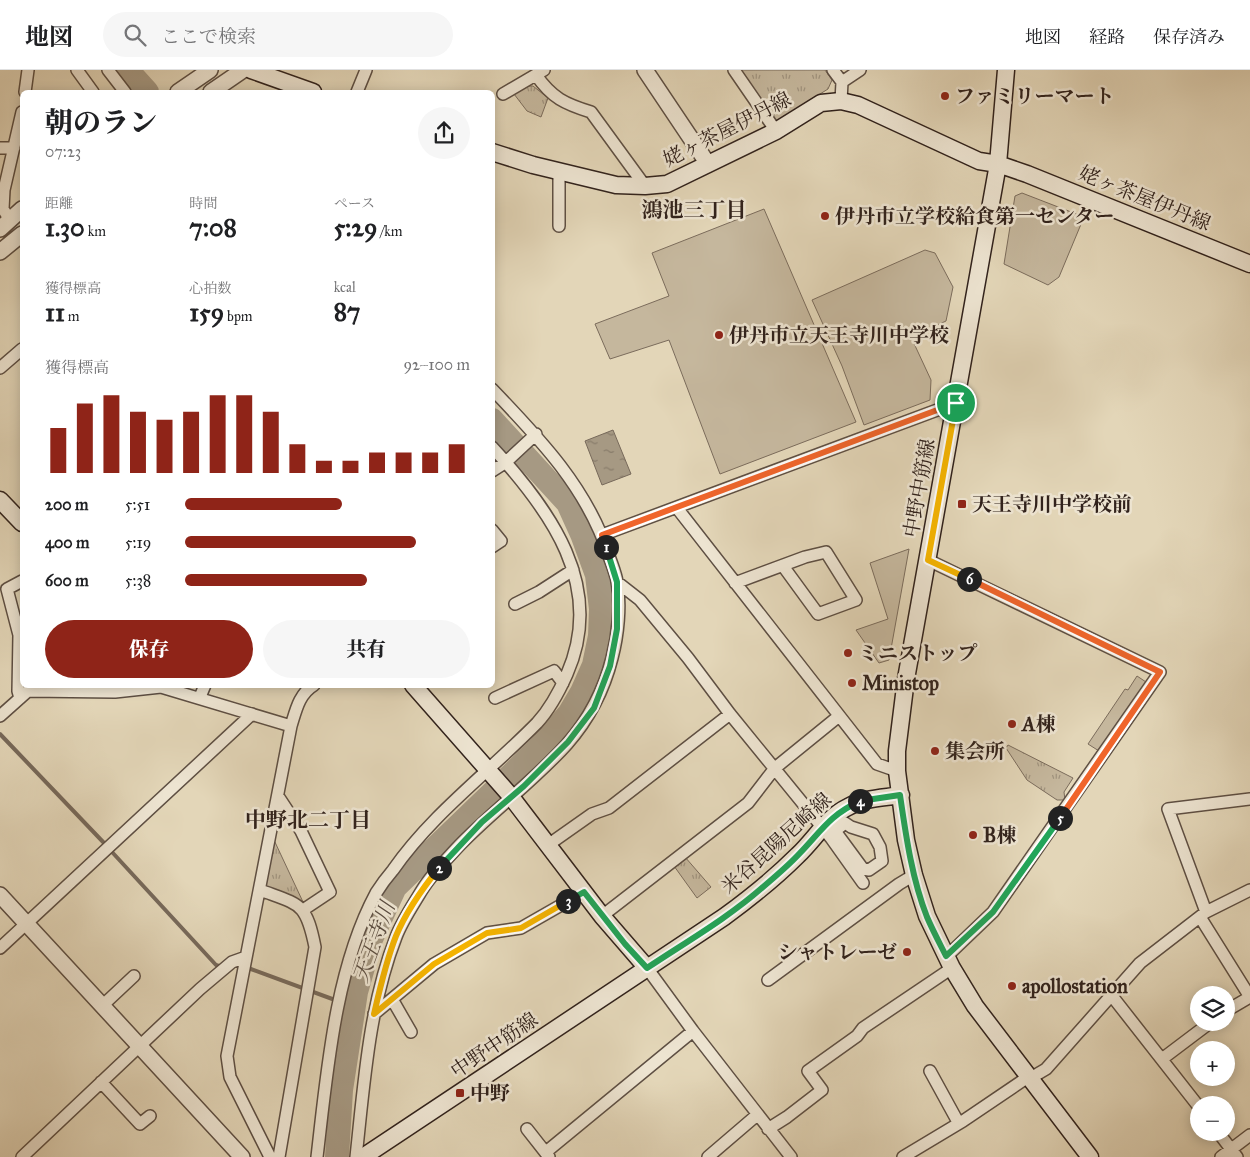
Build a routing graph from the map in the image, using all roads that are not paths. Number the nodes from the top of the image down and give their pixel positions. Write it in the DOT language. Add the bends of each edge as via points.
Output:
graph roads {
  1 [pos="28,70"];
  2 [pos="77,70"];
  3 [pos="108,70"];
  4 [pos="210,70"];
  5 [pos="243,70"];
  6 [pos="251,70"];
  7 [pos="366,70"];
  8 [pos="645,70"];
  9 [pos="734,70"];
  10 [pos="833,70"];
  11 [pos="860,70"];
  12 [pos="1006,70"];
  13 [pos="540,73"];
  14 [pos="842,82"];
  15 [pos="25,90"];
  16 [pos="92,90"];
  17 [pos="123,90"];
  18 [pos="181,90"];
  19 [pos="214,90"];
  20 [pos="307,90"];
  21 [pos="358,90"];
  22 [pos="504,94"];
  23 [pos="841,101"];
  24 [pos="20,121"];
  25 [pos="776,131"];
  26 [pos="0,148"];
  27 [pos="14,148"];
  28 [pos="495,153"];
  29 [pos="708,164"];
  30 [pos="998,164"];
  31 [pos="559,172"];
  32 [pos="645,186"];
  33 [pos="2,190"];
  34 [pos="20,211"];
  35 [pos="5,225"];
  36 [pos="559,226"];
  37 [pos="20,236"];
  38 [pos="0,252"];
  39 [pos="1250,264"];
  40 [pos="20,351"];
  41 [pos="0,368"];
  42 [pos="495,393"];
  43 [pos="956,403"];
  44 [pos="533,437"];
  45 [pos="495,449"];
  46 [pos="508,460"];
  47 [pos="495,469"];
  48 [pos="0,500"];
  49 [pos="676,508"];
  50 [pos="19,516"];
  51 [pos="495,534"];
  52 [pos="602,535"];
  53 [pos="495,544"];
  54 [pos="928,560"];
  55 [pos="783,566"];
  56 [pos="573,570"];
  57 [pos="20,582"];
  58 [pos="617,582"];
  59 [pos="735,583"];
  60 [pos="515,604"];
  61 [pos="562,684"];
  62 [pos="152,688"];
  63 [pos="165,688"];
  64 [pos="203,688"];
  65 [pos="309,688"];
  66 [pos="416,688"];
  67 [pos="200,697"];
  68 [pos="20,698"];
  69 [pos="495,698"];
  70 [pos="252,714"];
  71 [pos="730,714"];
  72 [pos="0,716"];
  73 [pos="839,716"];
  74 [pos="291,726"];
  75 [pos="775,768"];
  76 [pos="897,771"];
  77 [pos="490,772"];
  78 [pos="900,795"];
  79 [pos="278,796"];
  80 [pos="510,796"];
  81 [pos="1250,799"];
  82 [pos="829,832"];
  83 [pos="548,845"];
  84 [pos="914,875"];
  85 [pos="863,883"];
  86 [pos="260,890"];
  87 [pos="1250,890"];
  88 [pos="584,892"];
  89 [pos="0,895"];
  90 [pos="303,910"];
  91 [pos="1203,915"];
  92 [pos="602,916"];
  93 [pos="26,924"];
  94 [pos="0,948"];
  95 [pos="246,957"];
  96 [pos="949,962"];
  97 [pos="647,968"];
  98 [pos="134,976"];
  99 [pos="768,980"];
  100 [pos="1112,996"];
  101 [pos="1250,997"];
  102 [pos="392,999"];
  103 [pos="102,1006"];
  104 [pos="1235,1006"];
  105 [pos="374,1014"];
  106 [pos="693,1031"];
  107 [pos="1199,1031"];
  108 [pos="411,1032"];
  109 [pos="140,1046"];
  110 [pos="1162,1059"];
  111 [pos="930,1071"];
  112 [pos="1029,1078"];
  113 [pos="101,1082"];
  114 [pos="1191,1096"];
  115 [pos="757,1115"];
  116 [pos="150,1116"];
  117 [pos="958,1122"];
  118 [pos="140,1124"];
  119 [pos="527,1129"];
  120 [pos="768,1129"];
  121 [pos="131,1133"];
  122 [pos="1250,1135"];
  123 [pos="1225,1141"];
  124 [pos="1234,1153"];
  125 [pos="548,1155"];
  126 [pos="22,1157"];
  127 [pos="242,1157"];
  128 [pos="270,1157"];
  129 [pos="279,1157"];
  130 [pos="317,1157"];
  131 [pos="356,1157"];
  132 [pos="363,1157"];
  133 [pos="708,1157"];
  134 [pos="791,1157"];
  135 [pos="903,1157"];
  136 [pos="1090,1157"];
  137 [pos="1221,1157"];
  1 -- 15 [label="street"];
  2 -- 16 [label="street"];
  3 -- 17 [label="street"];
  4 -- 18 [label="street"];
  5 -- 19 [label="street"];
  6 -- 20 [label="main road"];
  7 -- 21 [label="street"];
  8 -- 29 [label="street"];
  9 -- 25 [label="street"];
  10 -- 14 [label="street"];
  11 -- 14 [label="street"];
  12 -- 30 [label="main road, 中野中筋線"];
  13 -- 22 [label="street"];
  13 -- 32 [label="street" via="546,89 555,98 591,112"];
  14 -- 23 [label="street"];
  23 -- 25 [label="main road, 姥ヶ茶屋伊丹線" via="821,104"];
  23 -- 30 [label="main road, 姥ヶ茶屋伊丹線" via="858,104 978,162"];
  24 -- 27 [label="street"];
  25 -- 29 [label="main road, 姥ヶ茶屋伊丹線"];
  26 -- 27 [label="street"];
  27 -- 33 [label="street"];
  28 -- 31 [label="main road, 姥ヶ茶屋伊丹線"];
  29 -- 32 [label="main road, 姥ヶ茶屋伊丹線" via="668,184"];
  30 -- 39 [label="main road, 姥ヶ茶屋伊丹線"];
  30 -- 43 [label="main road, 中野中筋線"];
  31 -- 32 [label="main road, 姥ヶ茶屋伊丹線" via="616,185"];
  31 -- 36 [label="street" via="555,212"];
  33 -- 35 [label="street"];
  34 -- 35 [label="street"];
  37 -- 38 [label="street"];
  40 -- 41 [label="street"];
  42 -- 44 [label="street"];
  43 -- 49 [label="street"];
  43 -- 54 [label="main road, 中野中筋線"];
  44 -- 46 [label="street"];
  44 -- 52 [label="street" via="568,474"];
  45 -- 46 [label="street"];
  46 -- 47 [label="street"];
  46 -- 56 [label="street" via="562,539"];
  48 -- 50 [label="main road"];
  49 -- 52 [label="street"];
  49 -- 59 [label="street"];
  51 -- 53 [label="street" via="501,541"];
  52 -- 58 [label="street"];
  54 -- 76 [label="main road, 中野中筋線" via="906,679"];
  54 -- 96 [label="street" via="1160,672 993,912"];
  55 -- 55 [label="street" via="818,614 856,600 826,552"];
  55 -- 59 [label="street"];
  56 -- 60 [label="street"];
  56 -- 61 [label="street" via="580,617 574,659"];
  57 -- 68 [label="street" via="7,589 18,635"];
  58 -- 71 [label="street" via="640,600"];
  58 -- 80 [label="street" via="615,647 594,708 568,742"];
  59 -- 73 [label="street"];
  61 -- 69 [label="street" via="554,671"];
  61 -- 77 [label="street" via="555,700 538,721"];
  62 -- 68 [label="street" via="115,692 28,691"];
  63 -- 67 [label="street"];
  64 -- 67 [label="street"];
  65 -- 74 [label="street" via="299,700"];
  66 -- 77 [label="main road"];
  67 -- 70 [label="street"];
  68 -- 72 [label="street"];
  70 -- 74 [label="street"];
  70 -- 93 [label="street"];
  71 -- 75 [label="street"];
  71 -- 83 [label="street" via="609,808 592,814"];
  73 -- 75 [label="street"];
  73 -- 76 [label="street" via="877,764"];
  74 -- 79 [label="street"];
  75 -- 82 [label="street"];
  75 -- 92 [label="street" via="748,803"];
  76 -- 78 [label="main road, 中野中筋線"];
  77 -- 80 [label="main road"];
  77 -- 130 [label="street" via="426,828 376,892 352,952 340,1001 325,1085"];
  78 -- 82 [label="main road, 米谷昆陽尼崎線" via="860,801 839,812"];
  78 -- 84 [label="main road"];
  79 -- 86 [label="street"];
  79 -- 90 [label="street" via="301,831 330,892"];
  80 -- 83 [label="main road"];
  80 -- 105 [label="street" via="444,862 424,887 396,936"];
  81 -- 91 [label="street" via="1168,809"];
  82 -- 85 [label="street"];
  82 -- 97 [label="main road, 米谷昆陽尼崎線" via="724,917"];
  83 -- 88 [label="main road"];
  84 -- 96 [label="main road" via="927,916"];
  84 -- 99 [label="street" via="837,922 790,968"];
  86 -- 90 [label="street" via="294,903"];
  86 -- 95 [label="street"];
  87 -- 91 [label="street"];
  88 -- 92 [label="main road"];
  88 -- 102 [label="street" via="521,928 487,933 434,964"];
  89 -- 93 [label="street"];
  90 -- 129 [label="street" via="315,947"];
  91 -- 100 [label="street" via="1140,963"];
  91 -- 101 [label="street"];
  92 -- 97 [label="main road"];
  93 -- 94 [label="street"];
  93 -- 103 [label="street"];
  95 -- 109 [label="street" via="232,962"];
  95 -- 128 [label="street" via="227,1056 230,1078"];
  96 -- 112 [label="main road" via="975,1006"];
  96 -- 120 [label="street" via="857,1036 808,1070 822,1090"];
  97 -- 106 [label="street"];
  97 -- 132 [label="main road, 中野中筋線"];
  98 -- 103 [label="street"];
  100 -- 110 [label="street"];
  100 -- 112 [label="street" via="1046,1069"];
  101 -- 104 [label="street"];
  102 -- 105 [label="street"];
  102 -- 108 [label="street"];
  103 -- 109 [label="street"];
  105 -- 131 [label="street"];
  106 -- 115 [label="street"];
  106 -- 125 [label="street"];
  107 -- 110 [label="street"];
  109 -- 113 [label="street"];
  109 -- 127 [label="street"];
  110 -- 114 [label="street"];
  111 -- 117 [label="street"];
  112 -- 117 [label="street"];
  112 -- 136 [label="main road"];
  113 -- 118 [label="street"];
  113 -- 126 [label="street"];
  115 -- 120 [label="street"];
  115 -- 133 [label="street"];
  116 -- 118 [label="street"];
  117 -- 135 [label="street"];
  118 -- 121 [label="street"];
  119 -- 125 [label="street"];
  120 -- 134 [label="street"];
  122 -- 124 [label="street"];
  123 -- 124 [label="street"];
  124 -- 137 [label="street"];
}
